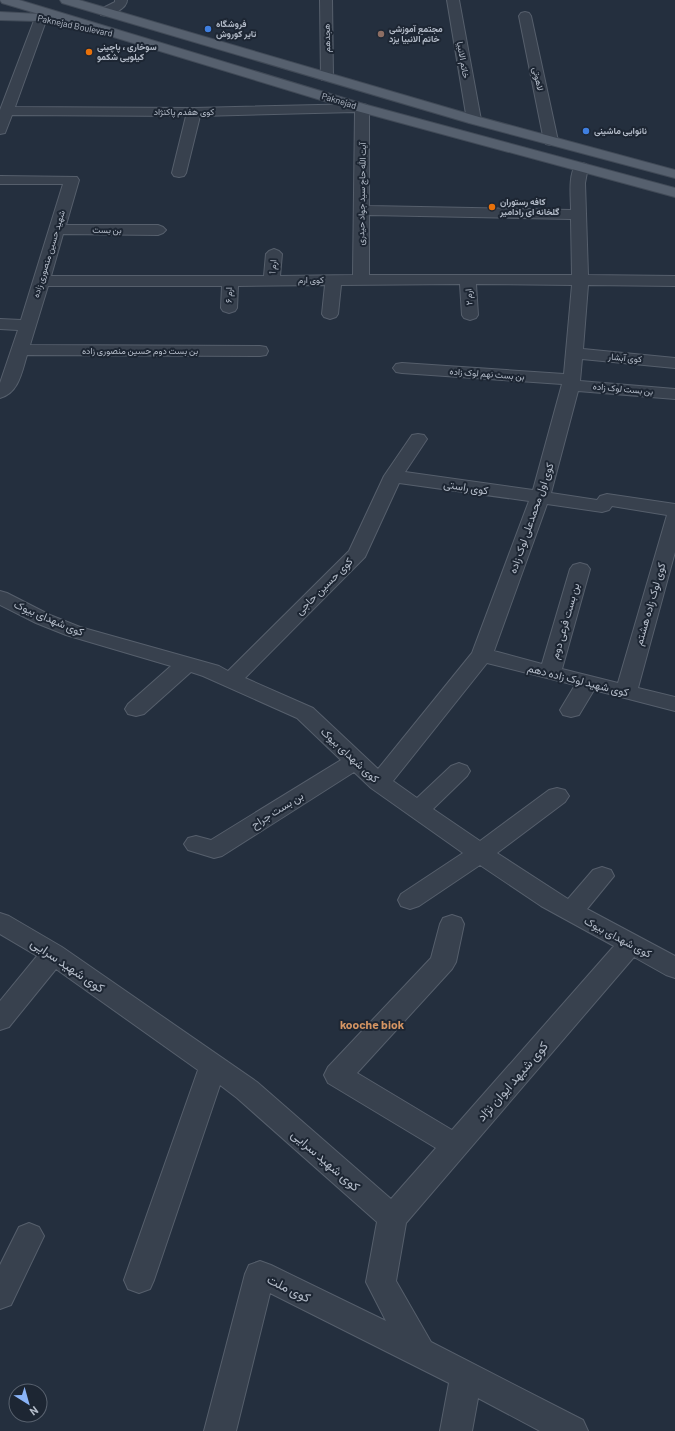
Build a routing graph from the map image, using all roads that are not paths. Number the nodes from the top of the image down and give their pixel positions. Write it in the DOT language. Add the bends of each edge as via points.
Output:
graph roads {
  1 [pos="6,0"];
  2 [pos="66,0"];
  3 [pos="120,0"];
  4 [pos="326,0"];
  5 [pos="453,0"];
  6 [pos="105,12"];
  7 [pos="0,16"];
  8 [pos="525,16"];
  9 [pos="41,18"];
  10 [pos="125,36"];
  11 [pos="327,77"];
  12 [pos="362,108"];
  13 [pos="6,111"];
  14 [pos="194,112"];
  15 [pos="474,120"];
  16 [pos="0,130"];
  17 [pos="551,141"];
  18 [pos="581,167"];
  19 [pos="180,173"];
  20 [pos="675,174"];
  21 [pos="0,180"];
  22 [pos="675,193"];
  23 [pos="362,210"];
  24 [pos="579,215"];
  25 [pos="56,229"];
  26 [pos="158,230"];
  27 [pos="274,254"];
  28 [pos="468,279"];
  29 [pos="272,280"];
  30 [pos="333,280"];
  31 [pos="361,280"];
  32 [pos="42,281"];
  33 [pos="230,281"];
  34 [pos="675,281"];
  35 [pos="580,282"];
  36 [pos="229,308"];
  37 [pos="330,314"];
  38 [pos="470,315"];
  39 [pos="0,324"];
  40 [pos="28,325"];
  41 [pos="21,350"];
  42 [pos="260,351"];
  43 [pos="575,353"];
  44 [pos="675,363"];
  45 [pos="402,368"];
  46 [pos="572,382"];
  47 [pos="0,394"];
  48 [pos="675,394"];
  49 [pos="418,439"];
  50 [pos="392,476"];
  51 [pos="540,498"];
  52 [pos="675,510"];
  53 [pos="675,517"];
  54 [pos="580,568"];
  55 [pos="0,597"];
  56 [pos="482,655"];
  57 [pos="187,664"];
  58 [pos="550,673"];
  59 [pos="231,680"];
  60 [pos="588,682"];
  61 [pos="626,692"];
  62 [pos="675,704"];
  63 [pos="136,709"];
  64 [pos="571,710"];
  65 [pos="356,761"];
  66 [pos="459,771"];
  67 [pos="379,782"];
  68 [pos="557,796"];
  69 [pos="418,810"];
  70 [pos="196,844"];
  71 [pos="480,852"];
  72 [pos="602,876"];
  73 [pos="410,900"];
  74 [pos="571,912"];
  75 [pos="0,922"];
  76 [pos="452,924"];
  77 [pos="631,944"];
  78 [pos="53,954"];
  79 [pos="674,965"];
  80 [pos="0,1020"];
  81 [pos="213,1066"];
  82 [pos="456,1146"];
  83 [pos="392,1218"];
  84 [pos="29,1236"];
  85 [pos="139,1280"];
  86 [pos="0,1296"];
  87 [pos="420,1352"];
  88 [pos="466,1376"];
  89 [pos="220,1431"];
  90 [pos="456,1431"];
  91 [pos="572,1431"];
  1 -- 10 [label="main road, Paknejad"];
  2 -- 6 [label="main road, Paknejad"];
  3 -- 6 [label="street" via="121,4"];
  4 -- 11 [label="street, هجدهم"];
  5 -- 15 [label="street, خاتم الانبیا"];
  6 -- 11 [label="main road, Paknejad"];
  7 -- 9 [label="main road, Paknejad Boulevard"];
  8 -- 17 [label="street, لاهوتی"];
  9 -- 10 [label="main road, Paknejad Boulevard"];
  9 -- 13 [label="street"];
  10 -- 12 [label="main road, Paknejad"];
  11 -- 15 [label="main road, Paknejad"];
  12 -- 14 [label="street, کوی هفدم پاکنژاد"];
  12 -- 18 [label="main road, Paknejad"];
  12 -- 23 [label="street, آیت الله حاج سید جواد حیدری"];
  13 -- 14 [label="street, کوی هفدم پاکنژاد"];
  13 -- 16 [label="street"];
  14 -- 19 [label="street"];
  15 -- 17 [label="main road, Paknejad"];
  17 -- 20 [label="main road, Paknejad"];
  18 -- 22 [label="main road, Paknejad"];
  18 -- 24 [label="street, کوی اول محمدعلی لوک زاده" via="578,183"];
  21 -- 25 [label="street, شهید حسین منصوری زاده" via="72,180"];
  23 -- 24 [label="street"];
  23 -- 31 [label="street, آیت الله حاج سید جواد حیدری"];
  24 -- 35 [label="street, کوی اول محمدعلی لوک زاده"];
  25 -- 26 [label="street, بن بست"];
  25 -- 32 [label="street, شهید حسین منصوری زاده"];
  27 -- 29 [label="street, ارم 1"];
  28 -- 31 [label="street, کوی ارم"];
  28 -- 35 [label="street, کوی ارم"];
  28 -- 38 [label="street, ارم ۲"];
  29 -- 30 [label="street, کوی ارم"];
  29 -- 33 [label="street, کوی ارم"];
  30 -- 31 [label="street, کوی ارم"];
  30 -- 37 [label="street"];
  32 -- 33 [label="street, کوی ارم"];
  32 -- 40 [label="street, شهید حسین منصوری زاده"];
  33 -- 36 [label="street, ارم ۶"];
  34 -- 35 [label="street, کوی ارم"];
  35 -- 43 [label="street, کوی اول محمدعلی لوک زاده"];
  39 -- 40 [label="street"];
  40 -- 41 [label="street, شهید حسین منصوری زاده"];
  41 -- 42 [label="street, بن بست دوم حسین منصوری زاده"];
  41 -- 47 [label="street, شهید حسین منصوری زاده" via="10,383"];
  43 -- 44 [label="street, کوی آبشار"];
  43 -- 46 [label="street, کوی اول محمدعلی لوک زاده"];
  45 -- 46 [label="street, بن بست نهم لوک زاده"];
  46 -- 48 [label="street, بن بست لوک زاده"];
  46 -- 51 [label="street, کوی اول محمدعلی لوک زاده"];
  49 -- 50 [label="street, کوی حسین حاجی"];
  50 -- 51 [label="street, کوی راستی"];
  50 -- 59 [label="street, کوی حسین حاجی" via="358,553"];
  51 -- 52 [label="street" via="602,506 607,500"];
  51 -- 56 [label="street, کوی اول محمدعلی لوک زاده"];
  53 -- 61 [label="street, کوی لوک زاده هشتم"];
  54 -- 58 [label="street, بن بست فرعی دوم"];
  55 -- 57 [label="street, کوی شهدای بیوک" via="43,619 73,630"];
  56 -- 58 [label="street, کوی شهید لوک زاده دهم"];
  56 -- 67 [label="street, کوی اول محمدعلی لوک زاده"];
  57 -- 59 [label="street, کوی شهدای بیوک"];
  57 -- 63 [label="street"];
  58 -- 60 [label="street, کوی شهید لوک زاده دهم"];
  59 -- 65 [label="street, کوی شهدای بیوک" via="305,713"];
  60 -- 61 [label="street, کوی شهید لوک زاده دهم"];
  60 -- 64 [label="street"];
  61 -- 62 [label="street, کوی شهید لوک زاده دهم"];
  65 -- 67 [label="street, کوی شهدای بیوک"];
  65 -- 70 [label="street, بن بست جراح" via="214,850"];
  66 -- 69 [label="street"];
  67 -- 69 [label="street, کوی شهدای بیوک"];
  68 -- 71 [label="street"];
  69 -- 71 [label="street, کوی شهدای بیوک"];
  71 -- 73 [label="street"];
  71 -- 74 [label="street, کوی شهدای بیوک"];
  72 -- 74 [label="street"];
  74 -- 77 [label="street, کوی شهدای بیوک"];
  75 -- 78 [label="street, کوی شهید سرایی"];
  76 -- 82 [label="street" via="443,962 338,1075"];
  77 -- 79 [label="street, کوی شهدای بیوک"];
  77 -- 82 [label="street, کوی شیهد ایوان نژاد"];
  78 -- 80 [label="street"];
  78 -- 81 [label="street, کوی شهید سرایی"];
  81 -- 83 [label="street, کوی شهید سرایی" via="247,1090"];
  81 -- 85 [label="street"];
  82 -- 83 [label="street, کوی شیهد ایوان نژاد"];
  83 -- 87 [label="street" via="381,1282"];
  84 -- 86 [label="street"];
  87 -- 88 [label="street"];
  87 -- 89 [label="street, کوی ملت" via="260,1274"];
  88 -- 90 [label="street"];
  88 -- 91 [label="street"];
}
